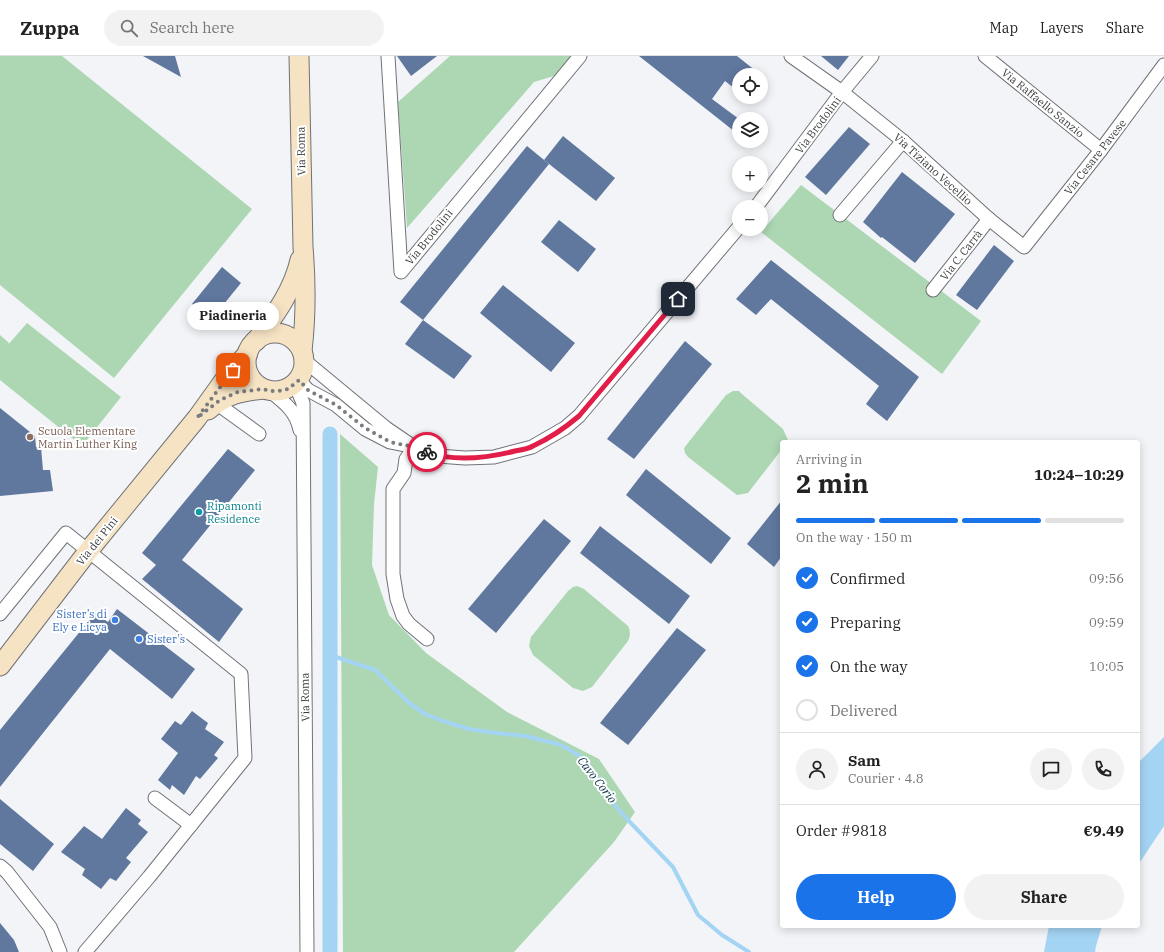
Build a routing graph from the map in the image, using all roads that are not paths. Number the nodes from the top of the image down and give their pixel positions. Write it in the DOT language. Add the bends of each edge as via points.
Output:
graph roads {
  1 [pos="299,56"];
  2 [pos="388,56"];
  3 [pos="580,56"];
  4 [pos="791,56"];
  5 [pos="872,56"];
  6 [pos="985,56"];
  7 [pos="1163,68"];
  8 [pos="842,92"];
  9 [pos="903,141"];
  10 [pos="1101,150"];
  11 [pos="761,200"];
  12 [pos="840,215"];
  13 [pos="989,219"];
  14 [pos="732,235"];
  15 [pos="303,247"];
  16 [pos="1024,247"];
  17 [pos="933,290"];
  18 [pos="251,348"];
  19 [pos="303,356"];
  20 [pos="297,382"];
  21 [pos="267,390"];
  22 [pos="216,403"];
  23 [pos="197,418"];
  24 [pos="259,434"];
  25 [pos="303,442"];
  26 [pos="414,447"];
  27 [pos="89,550"];
  28 [pos="0,614"];
  29 [pos="427,639"];
  30 [pos="0,666"];
  31 [pos="155,798"];
  32 [pos="191,825"];
  33 [pos="0,866"];
  34 [pos="60,952"];
  35 [pos="85,952"];
  36 [pos="307,952"];
  1 -- 15 [label="street, Via Roma"];
  2 -- 3 [label="street, Via Brodolini" via="401,272"];
  4 -- 8 [label="street, Via Brodolini"];
  5 -- 8 [label="street"];
  6 -- 10 [label="street, Via Raffaello Sanzio"];
  7 -- 10 [label="street, Via Cesare Pavese"];
  8 -- 9 [label="street, Via Tiziano Vecellio"];
  8 -- 11 [label="street, Via Brodolini"];
  9 -- 12 [label="street"];
  9 -- 13 [label="street, Via Tiziano Vecellio"];
  10 -- 16 [label="street, Via Cesare Pavese"];
  13 -- 16 [label="street, Via Tiziano Vecellio"];
  13 -- 17 [label="street, Via C. Carrà"];
  14 -- 26 [label="street" via="579,416 565,428 532,447 494,456 438,456"];
  15 -- 18 [label="street, Via Roma" via="296,276 290,288 277,312"];
  15 -- 19 [label="street, Via Roma"];
  18 -- 19 [label="street" via="263,336 274,333 286,335 295,341"];
  18 -- 21 [label="street" via="246,361 247,370 256,384"];
  18 -- 23 [label="street, Via dei Pini"];
  19 -- 20 [label="street" via="303,371"];
  19 -- 26 [label="street" via="386,428"];
  20 -- 21 [label="street" via="288,389"];
  20 -- 25 [label="street, Via Roma" via="303,403"];
  20 -- 26 [label="street" via="390,442"];
  21 -- 22 [label="street, Via dei Pini" via="238,392"];
  21 -- 25 [label="street, Via Roma" via="290,407 298,421"];
  22 -- 23 [label="street, Via dei Pini"];
  22 -- 24 [label="street"];
  23 -- 27 [label="street, Via dei Pini"];
  25 -- 36 [label="street, Via Roma"];
  26 -- 29 [label="street" via="406,459 404,473 393,489 393,574 403,616"];
  27 -- 28 [label="street" via="66,533"];
  27 -- 30 [label="street, Via dei Pini"];
  27 -- 32 [label="street" via="241,674 245,758"];
  31 -- 32 [label="street"];
  32 -- 35 [label="street"];
  33 -- 34 [label="street" via="50,928"];
}
